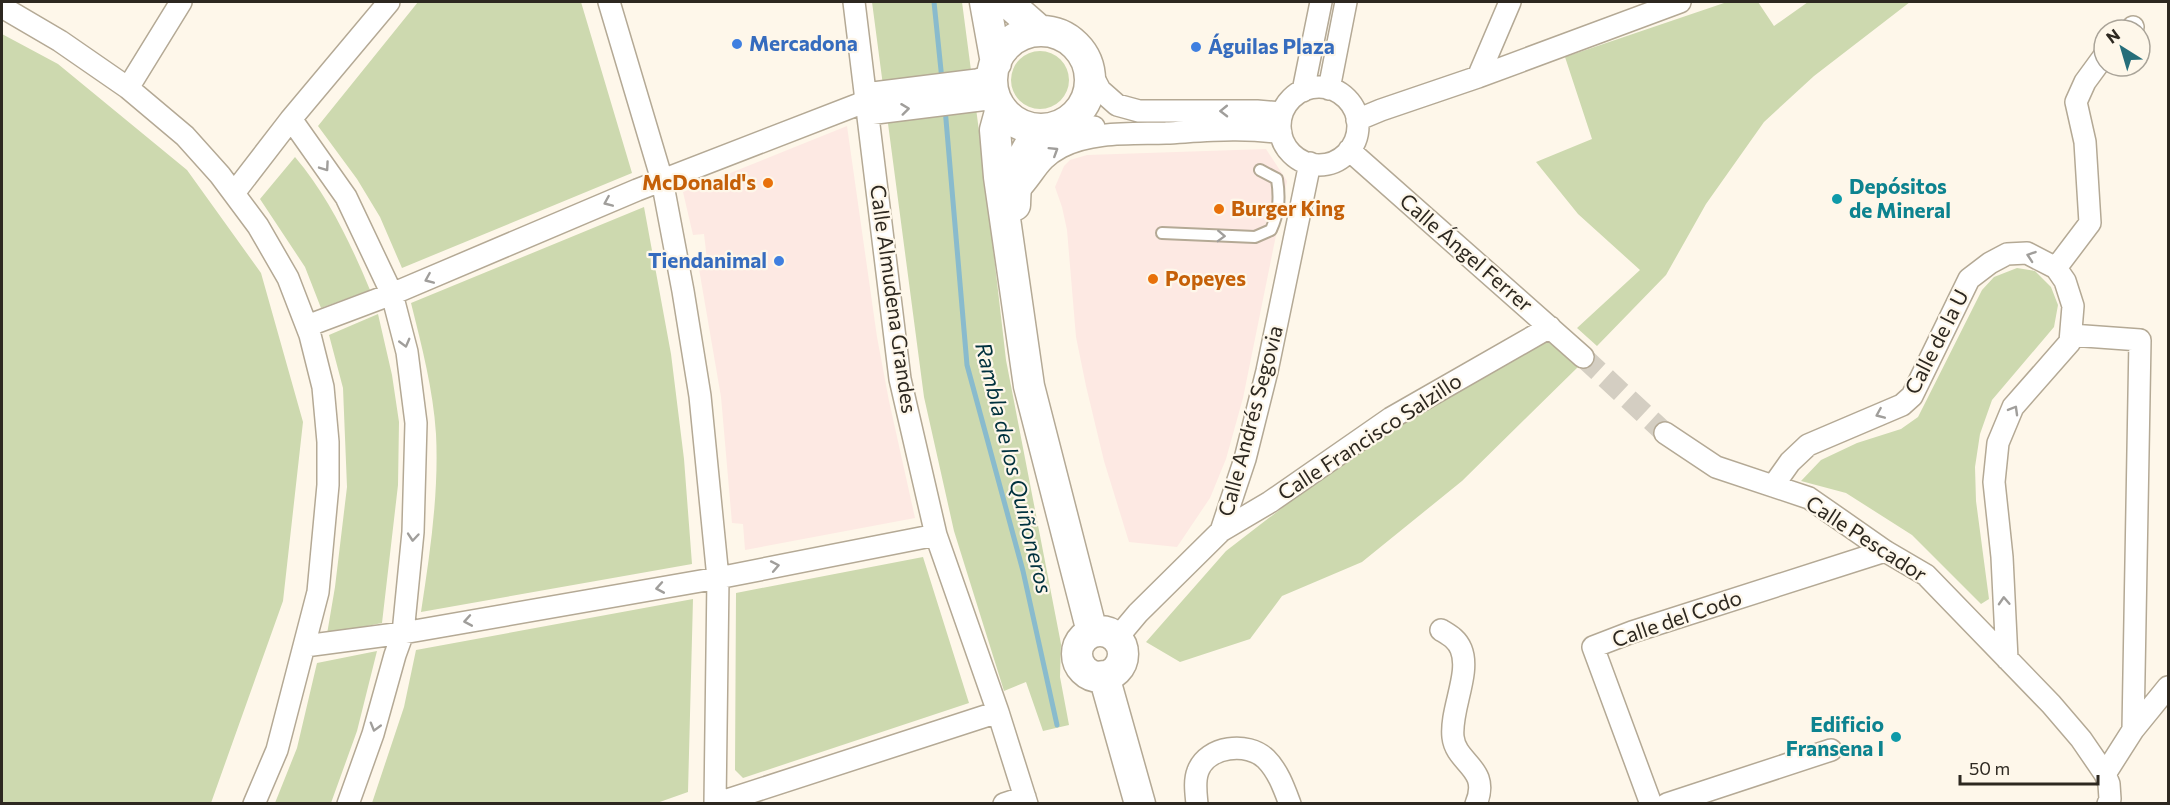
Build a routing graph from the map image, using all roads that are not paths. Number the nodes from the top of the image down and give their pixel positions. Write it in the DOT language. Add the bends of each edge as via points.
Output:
graph roads {
  1 [pos="5,2"];
  2 [pos="181,2"];
  3 [pos="389,2"];
  4 [pos="609,2"];
  5 [pos="854,2"];
  6 [pos="985,2"];
  7 [pos="1007,2"];
  8 [pos="1321,2"];
  9 [pos="1346,2"];
  10 [pos="1510,2"];
  11 [pos="1669,4"];
  12 [pos="2,7"];
  13 [pos="1040,31"];
  14 [pos="1090,71"];
  15 [pos="2092,72"];
  16 [pos="1478,77"];
  17 [pos="996,86"];
  18 [pos="128,88"];
  19 [pos="1329,89"];
  20 [pos="1303,91"];
  21 [pos="866,103"];
  22 [pos="291,119"];
  23 [pos="1357,120"];
  24 [pos="1282,123"];
  25 [pos="1047,128"];
  26 [pos="1135,132"];
  27 [pos="1349,150"];
  28 [pos="1310,164"];
  29 [pos="1260,170"];
  30 [pos="662,180"];
  31 [pos="234,194"];
  32 [pos="1016,194"];
  33 [pos="1162,233"];
  34 [pos="2056,268"];
  35 [pos="1015,286"];
  36 [pos="392,294"];
  37 [pos="307,326"];
  38 [pos="1550,327"];
  39 [pos="2071,334"];
  40 [pos="1583,357"];
  41 [pos="1665,433"];
  42 [pos="1773,486"];
  43 [pos="1221,531"];
  44 [pos="936,535"];
  45 [pos="1885,551"];
  46 [pos="718,578"];
  47 [pos="1441,630"];
  48 [pos="403,633"];
  49 [pos="1104,635"];
  50 [pos="304,646"];
  51 [pos="2007,659"];
  52 [pos="1104,676"];
  53 [pos="2169,687"];
  54 [pos="998,712"];
  55 [pos="2133,730"];
  56 [pos="1831,750"];
  57 [pos="2107,787"];
  58 [pos="1026,800"];
  59 [pos="254,804"];
  60 [pos="348,804"];
  61 [pos="715,804"];
  62 [pos="1004,804"];
  63 [pos="1140,804"];
  64 [pos="1197,804"];
  65 [pos="1290,804"];
  66 [pos="1476,804"];
  67 [pos="1651,804"];
  68 [pos="1667,804"];
  69 [pos="2121,804"];
  1 -- 12 [label="street"];
  2 -- 18 [label="street"];
  3 -- 22 [label="street"];
  4 -- 30 [label="street"];
  5 -- 21 [label="street, Calle Almudena Grandes"];
  6 -- 17 [label="main road"];
  7 -- 13 [label="main road"];
  8 -- 20 [label="street"];
  9 -- 19 [label="street"];
  10 -- 16 [label="street"];
  11 -- 16 [label="street"];
  12 -- 18 [label="street"];
  13 -- 14 [label="main road" via="1060,35 1074,44"];
  13 -- 17 [label="main road" via="1013,40 1003,50"];
  24 -- 14 [label="street, one-way" via="1257,111 1139,111 1117,105 1100,90"];
  14 -- 25 [label="main road" via="1083,105 1068,122"];
  15 -- 34 [label="street" via="2076,102 2085,142 2090,223"];
  16 -- 23 [label="street"];
  17 -- 21 [label="street" via="977,80 949,94"];
  17 -- 25 [label="main road" via="1012,120"];
  17 -- 35 [label="main road" via="995,130 1001,195"];
  18 -- 31 [label="street" via="185,136"];
  19 -- 20 [label="street"];
  19 -- 23 [label="street" via="1350,102"];
  20 -- 24 [label="street" via="1290,100"];
  21 -- 30 [label="street"];
  21 -- 44 [label="street, Calle Almudena Grandes" via="900,379"];
  22 -- 31 [label="street"];
  22 -- 36 [label="street, one-way" via="346,197"];
  23 -- 27 [label="street"];
  24 -- 26 [label="street" via="1258,129"];
  24 -- 28 [label="street" via="1290,152"];
  25 -- 26 [label="street" via="1125,127"];
  25 -- 32 [label="main road" via="1022,157 1017,168"];
  32 -- 26 [label="street, one-way" via="1034,168 1060,147 1075,140"];
  27 -- 28 [label="street" via="1332,162"];
  27 -- 38 [label="street, Calle Ángel Ferrer"];
  28 -- 43 [label="street, Calle Andrés Segovia" via="1267,371 1245,459"];
  33 -- 29 [label="lane, one-way" via="1255,237 1271,230 1278,215 1277,179"];
  30 -- 36 [label="street, one-way"];
  30 -- 46 [label="street" via="700,396"];
  31 -- 37 [label="street" via="288,278"];
  32 -- 35 [label="main road"];
  34 -- 39 [label="street" via="2073,306"];
  34 -- 42 [label="street, Calle de la U, one-way" via="2027,253 2007,254 1969,279 1912,396 1902,405 1808,445"];
  35 -- 49 [label="main road" via="1029,386"];
  36 -- 37 [label="street"];
  36 -- 48 [label="street, one-way" via="407,352 416,423 413,532"];
  37 -- 50 [label="street" via="323,387 328,453 318,592"];
  38 -- 40 [label="street, Calle Ángel Ferrer"];
  38 -- 43 [label="street, Calle Francisco Salzillo" via="1390,418 1270,502"];
  51 -- 39 [label="street, one-way" via="1994,482 1998,443 2013,407 2070,342"];
  39 -- 55 [label="street" via="2140,340"];
  41 -- 42 [label="street, Calle Pescador" via="1716,466"];
  42 -- 45 [label="street, Calle Pescador" via="1809,498"];
  43 -- 49 [label="street, Calle Andrés Segovia" via="1138,613"];
  46 -- 44 [label="street, one-way"];
  44 -- 54 [label="street, Calle Almudena Grandes"];
  45 -- 51 [label="street, Calle Pescador" via="1926,575"];
  45 -- 67 [label="street, Calle del Codo" via="1593,647"];
  46 -- 48 [label="street, one-way"];
  46 -- 61 [label="street"];
  47 -- 66 [label="street" via="1461,649 1463,664 1453,738 1479,781"];
  48 -- 50 [label="street"];
  48 -- 60 [label="street, one-way"];
  49 -- 52 [label="main road" via="1122,649 1122,661 1114,672"];
  49 -- 52 [label="main road" via="1081,640 1076,656 1084,671"];
  50 -- 59 [label="street" via="277,750"];
  51 -- 57 [label="street, Calle Pescador" via="2081,740"];
  52 -- 63 [label="main road"];
  53 -- 55 [label="street"];
  54 -- 58 [label="street, Calle Almudena Grandes"];
  54 -- 61 [label="street"];
  55 -- 57 [label="street"];
  56 -- 68 [label="street"];
  57 -- 69 [label="street, Calle Pescador"];
  58 -- 62 [label="street"];
  64 -- 65 [label="street" via="1198,770 1210,757 1227,748 1245,749 1264,757 1278,773"];
}
